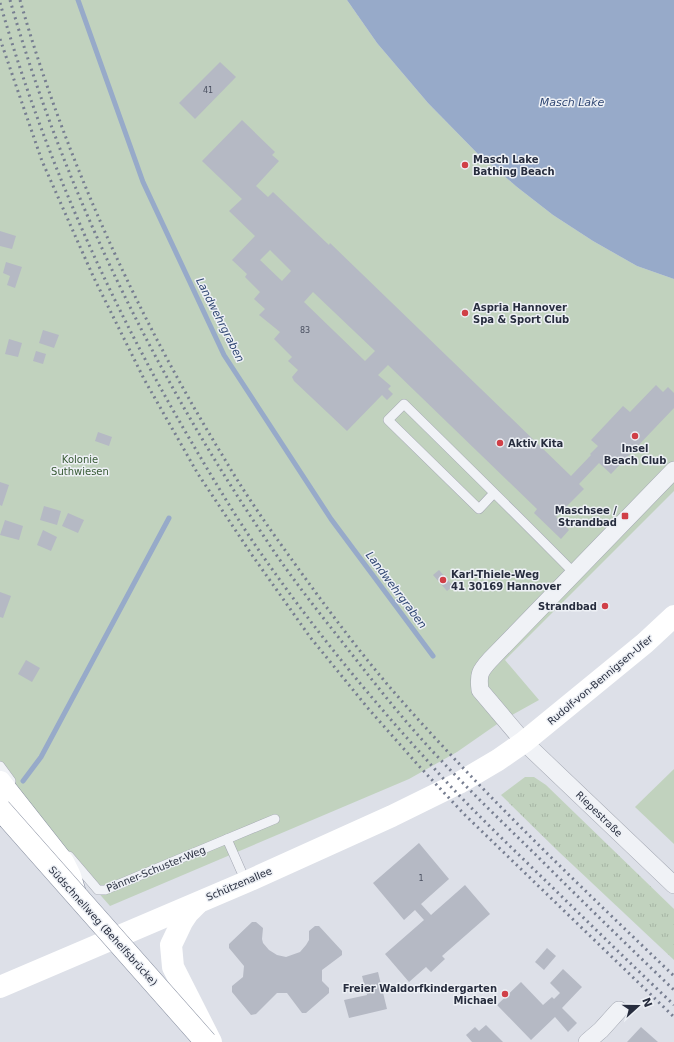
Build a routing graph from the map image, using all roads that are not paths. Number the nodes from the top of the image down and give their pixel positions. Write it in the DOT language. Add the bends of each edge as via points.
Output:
graph roads {
  1 [pos="674,470"];
  2 [pos="494,493"];
  3 [pos="574,573"];
  4 [pos="674,616"];
  5 [pos="524,742"];
  6 [pos="0,766"];
  7 [pos="474,775"];
  8 [pos="8,785"];
  9 [pos="0,809"];
  10 [pos="40,818"];
  11 [pos="275,819"];
  12 [pos="0,825"];
  13 [pos="227,839"];
  14 [pos="246,882"];
  15 [pos="674,885"];
  16 [pos="201,901"];
  17 [pos="112,940"];
  18 [pos="0,987"];
  19 [pos="619,1010"];
  20 [pos="193,1042"];
  21 [pos="200,1042"];
  22 [pos="206,1042"];
  23 [pos="211,1042"];
  24 [pos="587,1042"];
  1 -- 3 [label="street"];
  2 -- 2 [label="lane" via="404,404 388,420 479,509"];
  2 -- 3 [label="lane"];
  3 -- 5 [label="street" via="480,672 480,690"];
  4 -- 5 [label="main road, Rudolf-von-Bennigsen-Ufer" via="645,643"];
  5 -- 7 [label="main road, Rudolf-von-Bennigsen-Ufer"];
  5 -- 15 [label="street, Riepestraße"];
  6 -- 8 [label="lane"];
  7 -- 14 [label="main road, Schützenallee"];
  8 -- 17 [label="main road" via="63,862 81,904"];
  9 -- 22 [label="main road, Südschnellweg (Behelfsbrücke), bridge"];
  10 -- 13 [label="lane, Pänner-Schuster-Weg" via="98,890 111,888"];
  11 -- 13 [label="lane"];
  12 -- 20 [label="main road, Südschnellweg (Behelfsbrücke)"];
  13 -- 14 [label="lane"];
  14 -- 16 [label="main road, Schützenallee"];
  16 -- 17 [label="main road, Schützenallee"];
  16 -- 23 [label="main road" via="188,913 171,944 173,967"];
  17 -- 18 [label="main road, Schützenallee"];
  17 -- 21 [label="main road"];
  19 -- 24 [label="street"];
}
